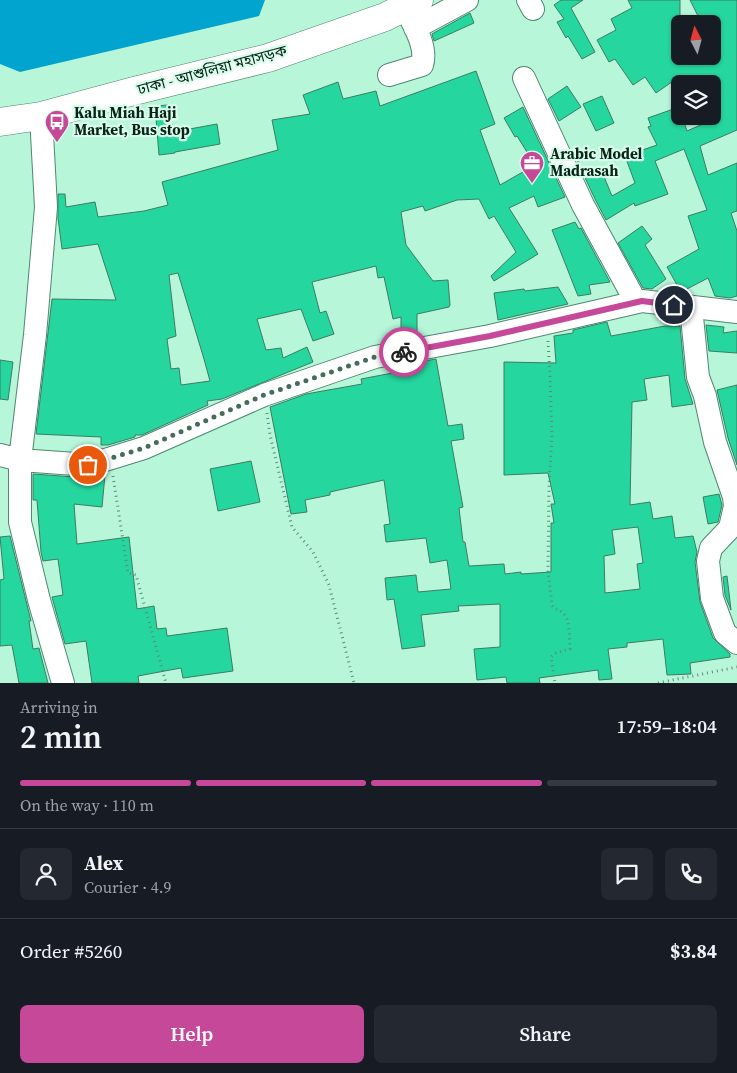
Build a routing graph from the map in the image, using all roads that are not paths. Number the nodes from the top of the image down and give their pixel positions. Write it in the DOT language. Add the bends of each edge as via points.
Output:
graph roads {
  1 [pos="467,0"];
  2 [pos="413,11"];
  3 [pos="390,75"];
  4 [pos="524,78"];
  5 [pos="41,116"];
  6 [pos="0,122"];
  7 [pos="636,302"];
  8 [pos="691,307"];
  9 [pos="737,312"];
  10 [pos="10,457"];
  11 [pos="737,643"];
  12 [pos="63,683"];
  1 -- 2 [label="street"];
  2 -- 3 [label="street" via="424,58 422,65"];
  2 -- 5 [label="highway, ঢাকা - আশুলিয়া মহাসড়ক" via="385,17 268,58"];
  4 -- 7 [label="street" via="583,205"];
  5 -- 6 [label="highway, ঢাকা - আশুলিয়া মহাসড়ক"];
  5 -- 10 [label="street" via="46,207 35,335"];
  7 -- 8 [label="street"];
  7 -- 10 [label="street" via="490,336 375,357 264,395 144,448 88,465"];
  8 -- 9 [label="street"];
  8 -- 11 [label="street" via="698,377 735,506 730,528 711,548 708,561 712,598 725,633"];
  10 -- 12 [label="street" via="20,522"];
}
